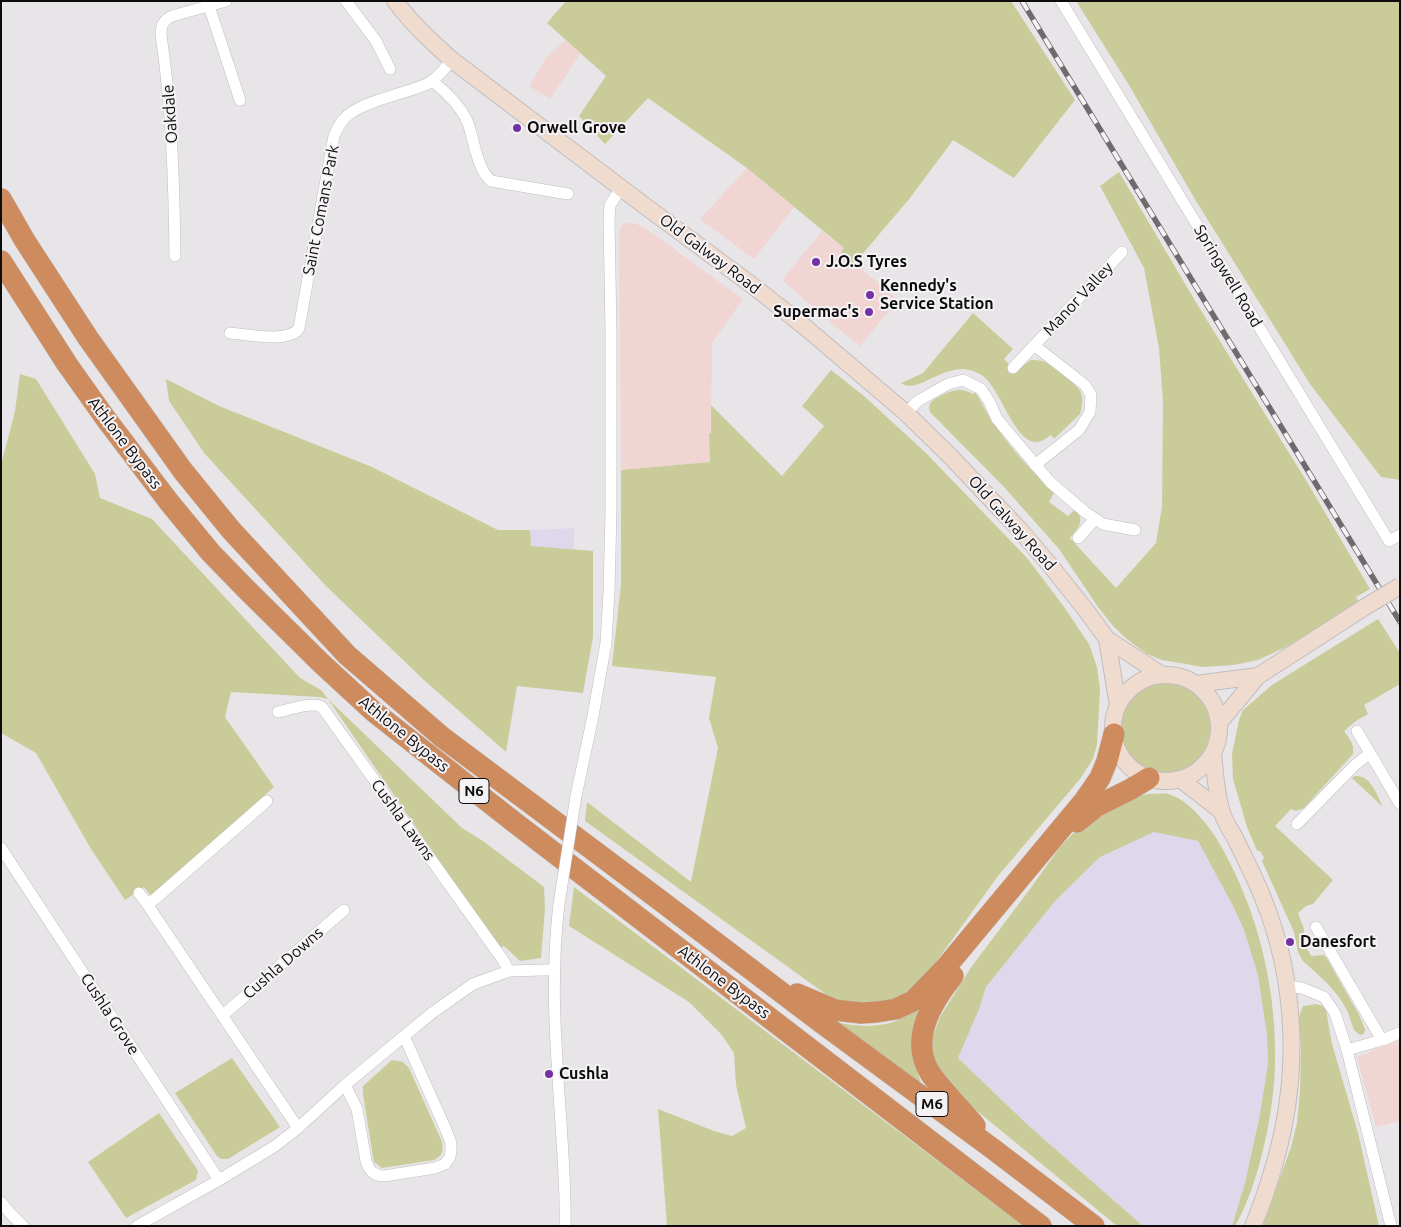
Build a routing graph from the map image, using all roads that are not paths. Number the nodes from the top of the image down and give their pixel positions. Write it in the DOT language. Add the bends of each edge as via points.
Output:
graph roads {
  1 [pos="226,1"];
  2 [pos="346,1"];
  3 [pos="395,1"];
  4 [pos="1061,1"];
  5 [pos="209,6"];
  6 [pos="452,60"];
  7 [pos="390,69"];
  8 [pos="432,81"];
  9 [pos="240,100"];
  10 [pos="621,188"];
  11 [pos="568,194"];
  12 [pos="1,199"];
  13 [pos="1122,252"];
  14 [pos="175,256"];
  15 [pos="1,261"];
  16 [pos="230,333"];
  17 [pos="1035,346"];
  18 [pos="1013,368"];
  19 [pos="906,413"];
  20 [pos="1034,465"];
  21 [pos="1095,519"];
  22 [pos="1135,530"];
  23 [pos="1400,535"];
  24 [pos="1078,538"];
  25 [pos="1400,586"];
  26 [pos="1107,639"];
  27 [pos="1162,675"];
  28 [pos="1258,676"];
  29 [pos="1196,684"];
  30 [pos="1118,706"];
  31 [pos="278,712"];
  32 [pos="1219,723"];
  33 [pos="1356,731"];
  34 [pos="1114,734"];
  35 [pos="1213,753"];
  36 [pos="1369,754"];
  37 [pos="1149,778"];
  38 [pos="1180,779"];
  39 [pos="267,801"];
  40 [pos="1400,804"];
  41 [pos="1221,810"];
  42 [pos="1297,824"];
  43 [pos="1,848"];
  44 [pos="139,893"];
  45 [pos="147,904"];
  46 [pos="344,910"];
  47 [pos="1316,927"];
  48 [pos="554,970"];
  49 [pos="509,971"];
  50 [pos="769,982"];
  51 [pos="1287,986"];
  52 [pos="222,1016"];
  53 [pos="1400,1033"];
  54 [pos="404,1036"];
  55 [pos="1382,1040"];
  56 [pos="1347,1050"];
  57 [pos="345,1085"];
  58 [pos="298,1128"];
  59 [pos="993,1149"];
  60 [pos="219,1180"];
  61 [pos="1,1202"];
  62 [pos="1400,1222"];
  63 [pos="1391,1225"];
  64 [pos="23,1226"];
  65 [pos="137,1226"];
  66 [pos="565,1226"];
  67 [pos="1041,1226"];
  68 [pos="1094,1226"];
  69 [pos="1253,1226"];
  1 -- 5 [label="street, Oakdale"];
  2 -- 7 [label="street" via="376,41"];
  3 -- 6 [label="main road, Old Galway Road" via="424,35"];
  4 -- 23 [label="street, Springwell Road" via="1389,541"];
  5 -- 9 [label="street"];
  5 -- 14 [label="street, Oakdale" via="172,16 162,24 173,160"];
  6 -- 8 [label="street, Saint Comans Park"];
  6 -- 10 [label="main road, Old Galway Road"];
  8 -- 11 [label="street" via="451,98 465,117 484,173 491,182"];
  8 -- 16 [label="street, Saint Comans Park" via="359,108 348,114 339,126 334,136 297,332 274,337"];
  10 -- 19 [label="main road, Old Galway Road" via="805,327"];
  10 -- 48 [label="street, bridge" via="610,205 611,510 606,643 576,796 559,904"];
  12 -- 50 [label="highway, Athlone Bypass / N6" via="88,338 183,471 231,530 347,655 442,737"];
  13 -- 17 [label="street, Manor Valley"];
  15 -- 67 [label="highway, Athlone Bypass / N6" via="67,364 169,502 211,553 321,663 373,710 506,816"];
  17 -- 18 [label="street, Manor Valley"];
  17 -- 20 [label="street, Manor Valley" via="1086,385 1090,412 1079,430"];
  19 -- 20 [label="street" via="918,401 948,384 963,380 981,389 997,420"];
  19 -- 26 [label="main road, Old Galway Road" via="1020,530"];
  20 -- 21 [label="street"];
  21 -- 22 [label="street" via="1103,524"];
  21 -- 24 [label="street"];
  25 -- 28 [label="main road, bridge"];
  26 -- 27 [label="main road"];
  26 -- 30 [label="main road"];
  27 -- 29 [label="main road" via="1174,675"];
  27 -- 30 [label="main road" via="1148,678 1132,688"];
  28 -- 29 [label="main road"];
  28 -- 32 [label="main road"];
  29 -- 32 [label="main road" via="1208,695"];
  30 -- 34 [label="main road"];
  31 -- 49 [label="street, Cushla Lawns" via="312,705 322,707"];
  32 -- 35 [label="main road"];
  33 -- 36 [label="street"];
  34 -- 37 [label="main road" via="1121,755"];
  34 -- 50 [label="highway" via="1100,778 1084,801 946,968 913,1001 896,1009 878,1012 835,1010"];
  35 -- 38 [label="main road" via="1201,768"];
  35 -- 41 [label="main road"];
  36 -- 40 [label="street"];
  36 -- 42 [label="street"];
  37 -- 38 [label="main road"];
  37 -- 59 [label="highway" via="1097,806 1068,829 939,994 926,1019 922,1039 930,1073"];
  38 -- 41 [label="main road"];
  39 -- 45 [label="street"];
  41 -- 51 [label="main road" via="1263,898 1278,940"];
  43 -- 60 [label="street, Cushla Grove"];
  44 -- 45 [label="street"];
  45 -- 52 [label="street"];
  46 -- 52 [label="street, Cushla Downs"];
  47 -- 55 [label="street"];
  48 -- 49 [label="street"];
  48 -- 66 [label="street"];
  49 -- 54 [label="street" via="473,984"];
  50 -- 59 [label="highway, M6"];
  51 -- 56 [label="street" via="1324,997 1335,1013"];
  51 -- 69 [label="main road" via="1291,1076 1286,1113 1270,1181"];
  52 -- 58 [label="street"];
  53 -- 55 [label="street"];
  54 -- 57 [label="street"];
  54 -- 57 [label="street" via="451,1143 450,1157 445,1164 384,1176 372,1173 366,1161 357,1109"];
  55 -- 56 [label="street"];
  56 -- 63 [label="street"];
  57 -- 58 [label="street"];
  58 -- 60 [label="street"];
  59 -- 68 [label="highway, M6"];
  60 -- 65 [label="street"];
  61 -- 64 [label="street"];
  62 -- 63 [label="street"];
}
